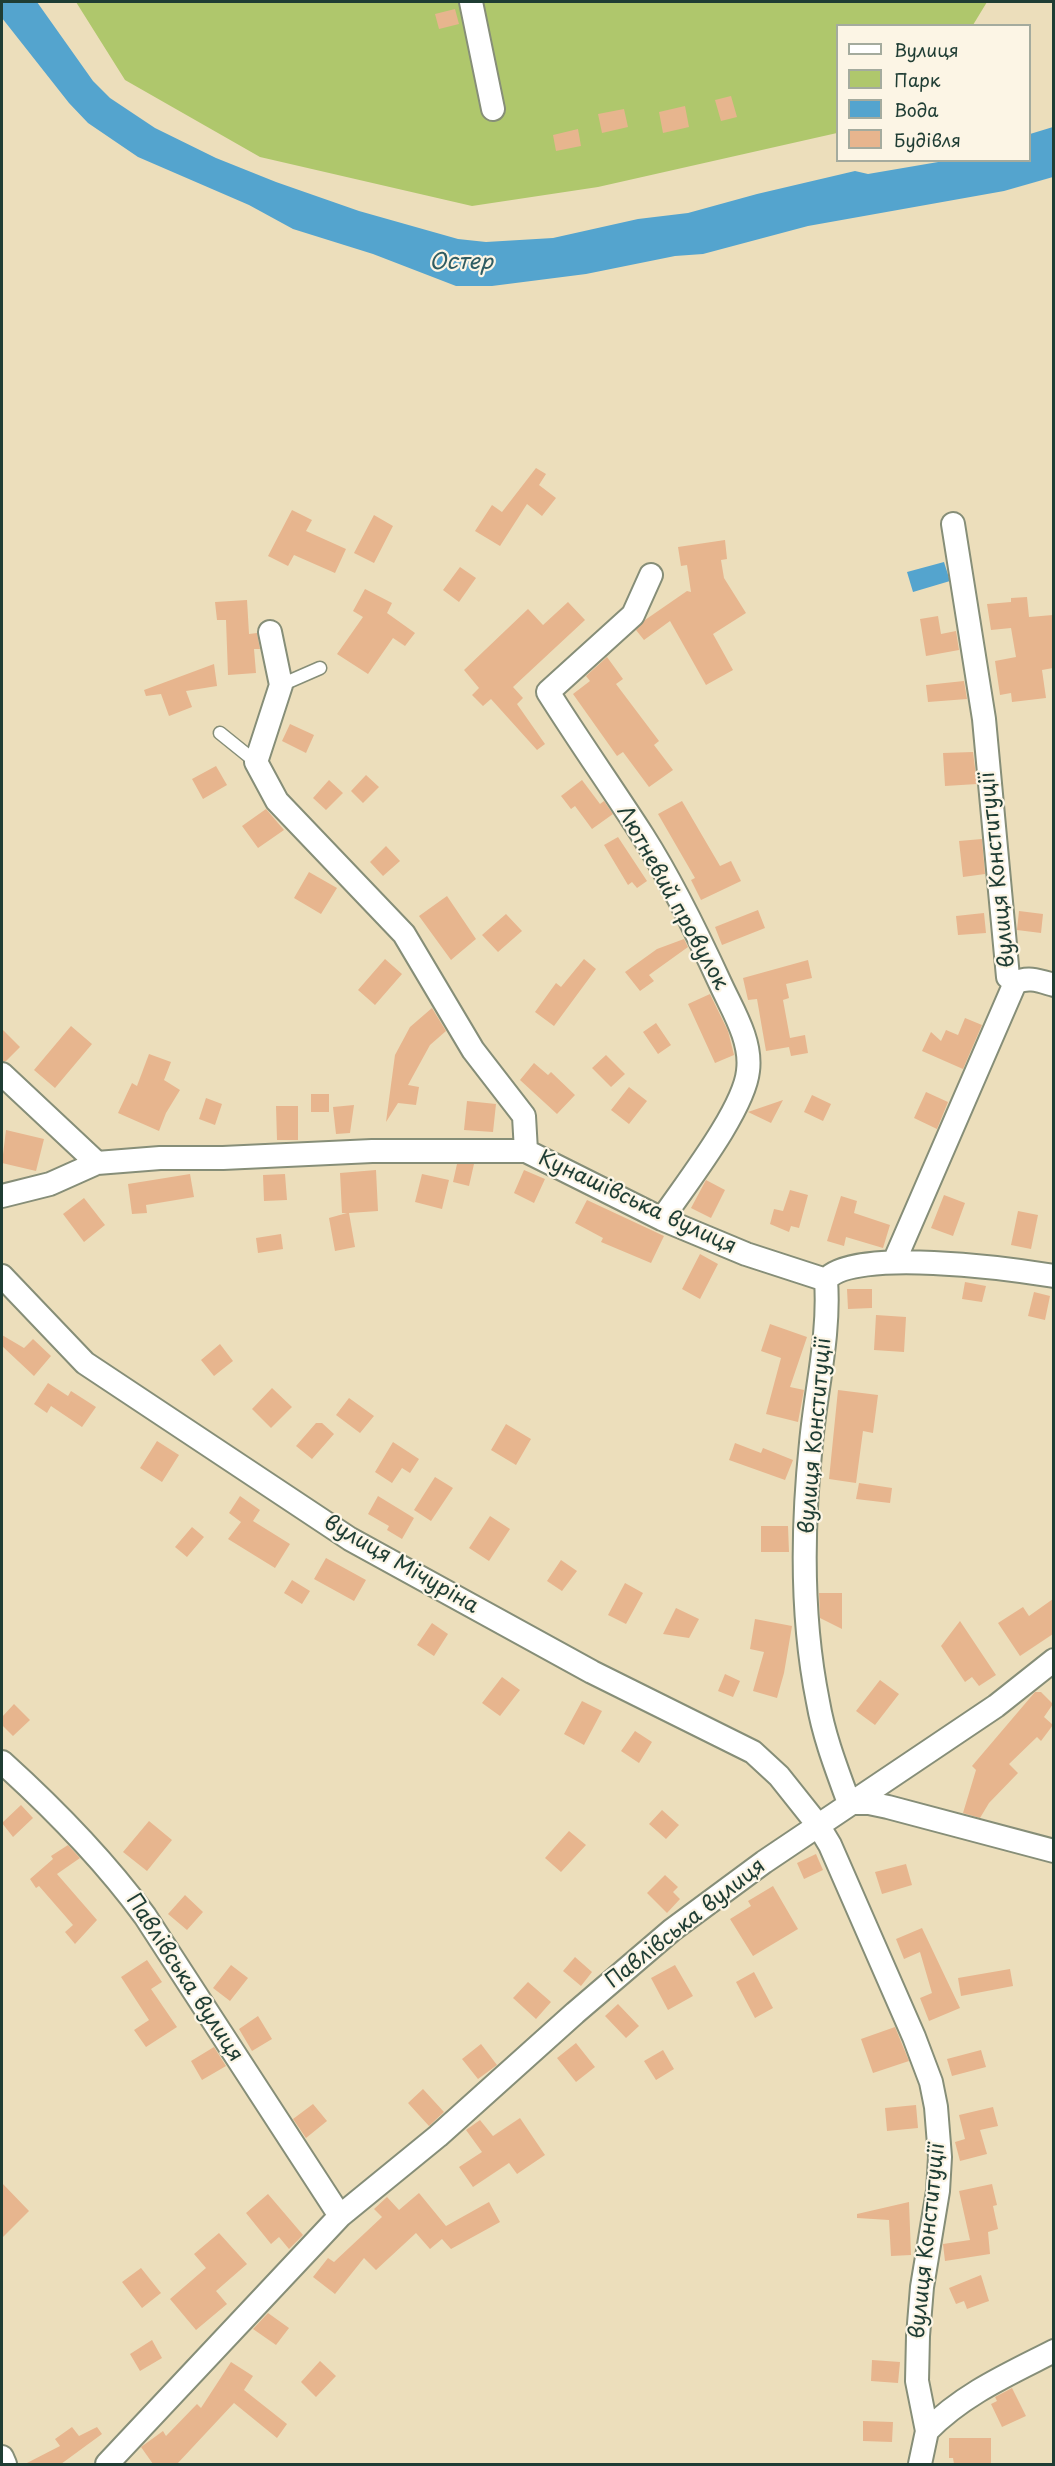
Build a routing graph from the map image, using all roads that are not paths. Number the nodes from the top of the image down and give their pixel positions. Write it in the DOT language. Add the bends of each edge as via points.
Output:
graph roads {
  1 [pos="471,2"];
  2 [pos="492,109"];
  3 [pos="953,524"];
  4 [pos="651,575"];
  5 [pos="270,632"];
  6 [pos="321,668"];
  7 [pos="281,685"];
  8 [pos="220,734"];
  9 [pos="256,762"];
  10 [pos="1015,983"];
  11 [pos="1053,985"];
  12 [pos="2,1074"];
  13 [pos="526,1151"];
  14 [pos="97,1162"];
  15 [pos="2,1196"];
  16 [pos="662,1219"];
  17 [pos="894,1262"];
  18 [pos="2,1276"];
  19 [pos="1053,1276"];
  20 [pos="826,1280"];
  21 [pos="1053,1660"];
  22 [pos="2,1762"];
  23 [pos="849,1803"];
  24 [pos="818,1825"];
  25 [pos="1053,1851"];
  26 [pos="340,2216"];
  27 [pos="1053,2351"];
  28 [pos="927,2431"];
  29 [pos="2,2457"];
  30 [pos="5,2464"];
  31 [pos="107,2464"];
  32 [pos="920,2464"];
  1 -- 2 [label="street"];
  3 -- 10 [label="street, вулиця Конституції" via="984,719 1008,977"];
  4 -- 16 [label="street, Лютневий провулок" via="633,615 548,692 644,838 709,959 742,1029 747,1050 748,1073 741,1095"];
  5 -- 7 [label="street"];
  6 -- 7 [label="lane"];
  7 -- 9 [label="street"];
  8 -- 9 [label="lane"];
  9 -- 13 [label="street" via="277,801 404,934 473,1050 524,1116"];
  10 -- 11 [label="street" via="1022,979"];
  10 -- 17 [label="street, вулиця Конституції"];
  12 -- 14 [label="street"];
  13 -- 14 [label="street, Кунашівська вулиця" via="372,1151"];
  13 -- 16 [label="street, Кунашівська вулиця"];
  14 -- 15 [label="street, Кунашівська вулиця" via="50,1184"];
  16 -- 20 [label="street, Кунашівська вулиця" via="746,1254"];
  17 -- 19 [label="street"];
  17 -- 20 [label="street" via="843,1268 832,1272"];
  18 -- 24 [label="street, вулиця Мічуріна" via="85,1363 350,1539 592,1672 753,1752 779,1776"];
  20 -- 23 [label="street, вулиця Конституції" via="825,1341 807,1498 806,1605 818,1704"];
  21 -- 23 [label="street, Павлівська вулиця" via="996,1706"];
  22 -- 26 [label="street, Павлівська вулиця" via="126,1890"];
  23 -- 24 [label="street, Павлівська вулиця"];
  23 -- 25 [label="street" via="888,1807"];
  24 -- 26 [label="street, Павлівська вулиця" via="672,1930 438,2136"];
  24 -- 28 [label="street, вулиця Конституції" via="914,2037 936,2107 938,2191 918,2336 917,2381"];
  26 -- 31 [label="street, Павлівська вулиця"];
  27 -- 28 [label="street" via="969,2396"];
  28 -- 32 [label="street, вулиця Конституції"];
  29 -- 30 [label="street"];
}
